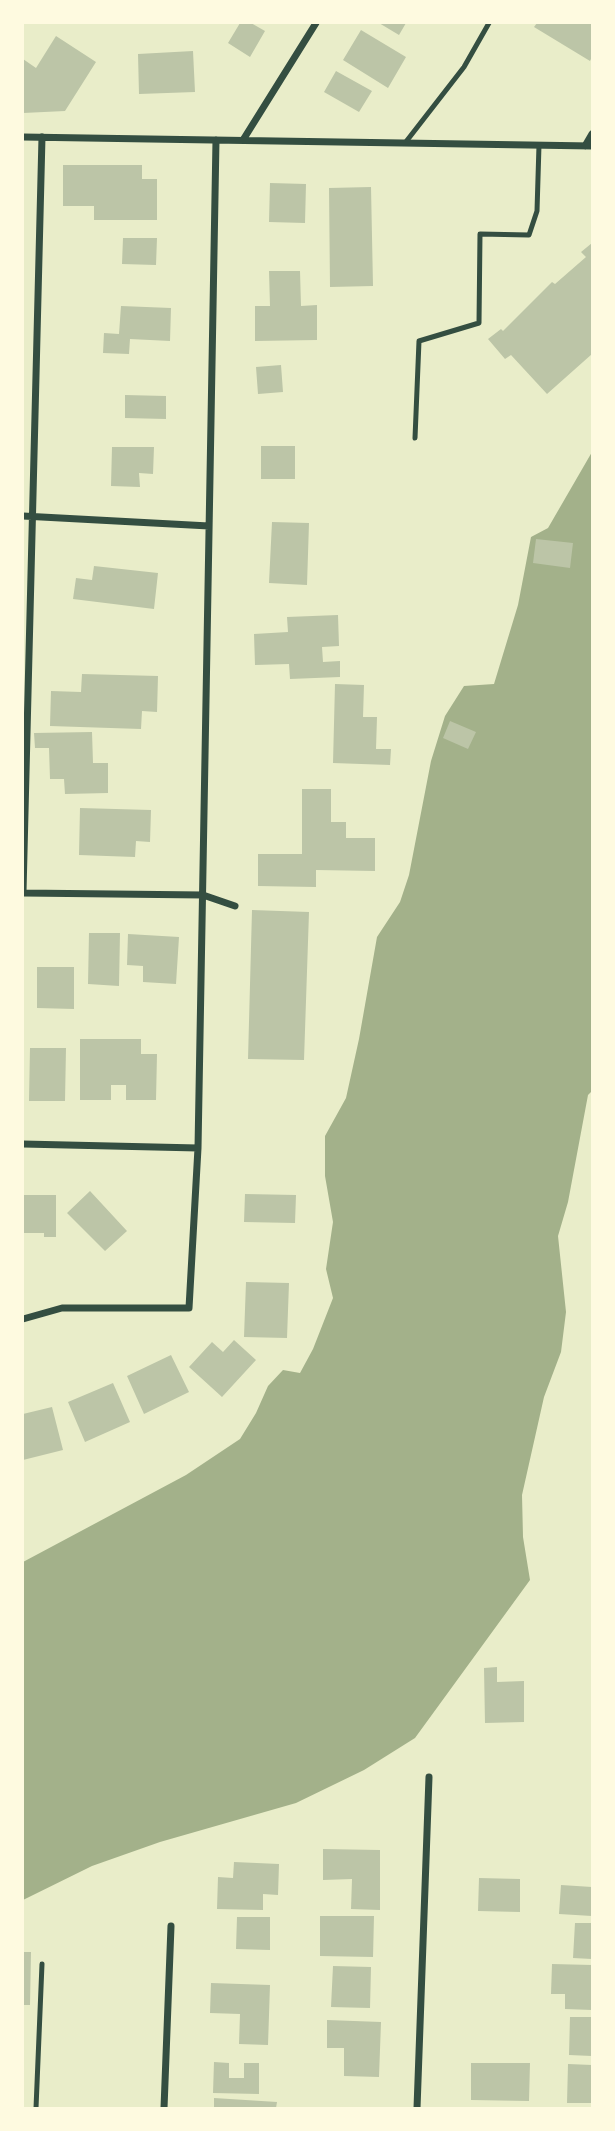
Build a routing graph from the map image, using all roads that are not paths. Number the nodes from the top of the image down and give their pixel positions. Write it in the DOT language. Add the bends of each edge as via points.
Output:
graph roads {
  1 [pos="316,23"];
  2 [pos="489,23"];
  3 [pos="592,134"];
  4 [pos="23,137"];
  5 [pos="43,137"];
  6 [pos="216,140"];
  7 [pos="243,141"];
  8 [pos="405,143"];
  9 [pos="540,145"];
  10 [pos="589,146"];
  11 [pos="415,438"];
  12 [pos="27,516"];
  13 [pos="209,526"];
  14 [pos="23,893"];
  15 [pos="203,895"];
  16 [pos="234,906"];
  17 [pos="23,1144"];
  18 [pos="198,1148"];
  19 [pos="23,1319"];
  20 [pos="429,1777"];
  21 [pos="171,1926"];
  22 [pos="42,1964"];
  23 [pos="36,2108"];
  24 [pos="164,2108"];
  25 [pos="417,2108"];
  1 -- 7 [label="street"];
  2 -- 8 [label="lane" via="464,67"];
  3 -- 10 [label="street"];
  4 -- 5 [label="street"];
  5 -- 6 [label="street"];
  5 -- 12 [label="street"];
  6 -- 7 [label="street"];
  6 -- 13 [label="street"];
  7 -- 8 [label="street"];
  8 -- 9 [label="street"];
  9 -- 10 [label="street"];
  9 -- 11 [label="lane" via="537,211 529,235 480,234 479,323 419,341"];
  12 -- 13 [label="street"];
  12 -- 14 [label="street"];
  13 -- 15 [label="street"];
  14 -- 15 [label="street"];
  15 -- 16 [label="street"];
  15 -- 18 [label="street"];
  17 -- 18 [label="street"];
  18 -- 19 [label="street" via="189,1308 62,1308"];
  20 -- 25 [label="street"];
  21 -- 24 [label="street"];
  22 -- 23 [label="lane"];
}
